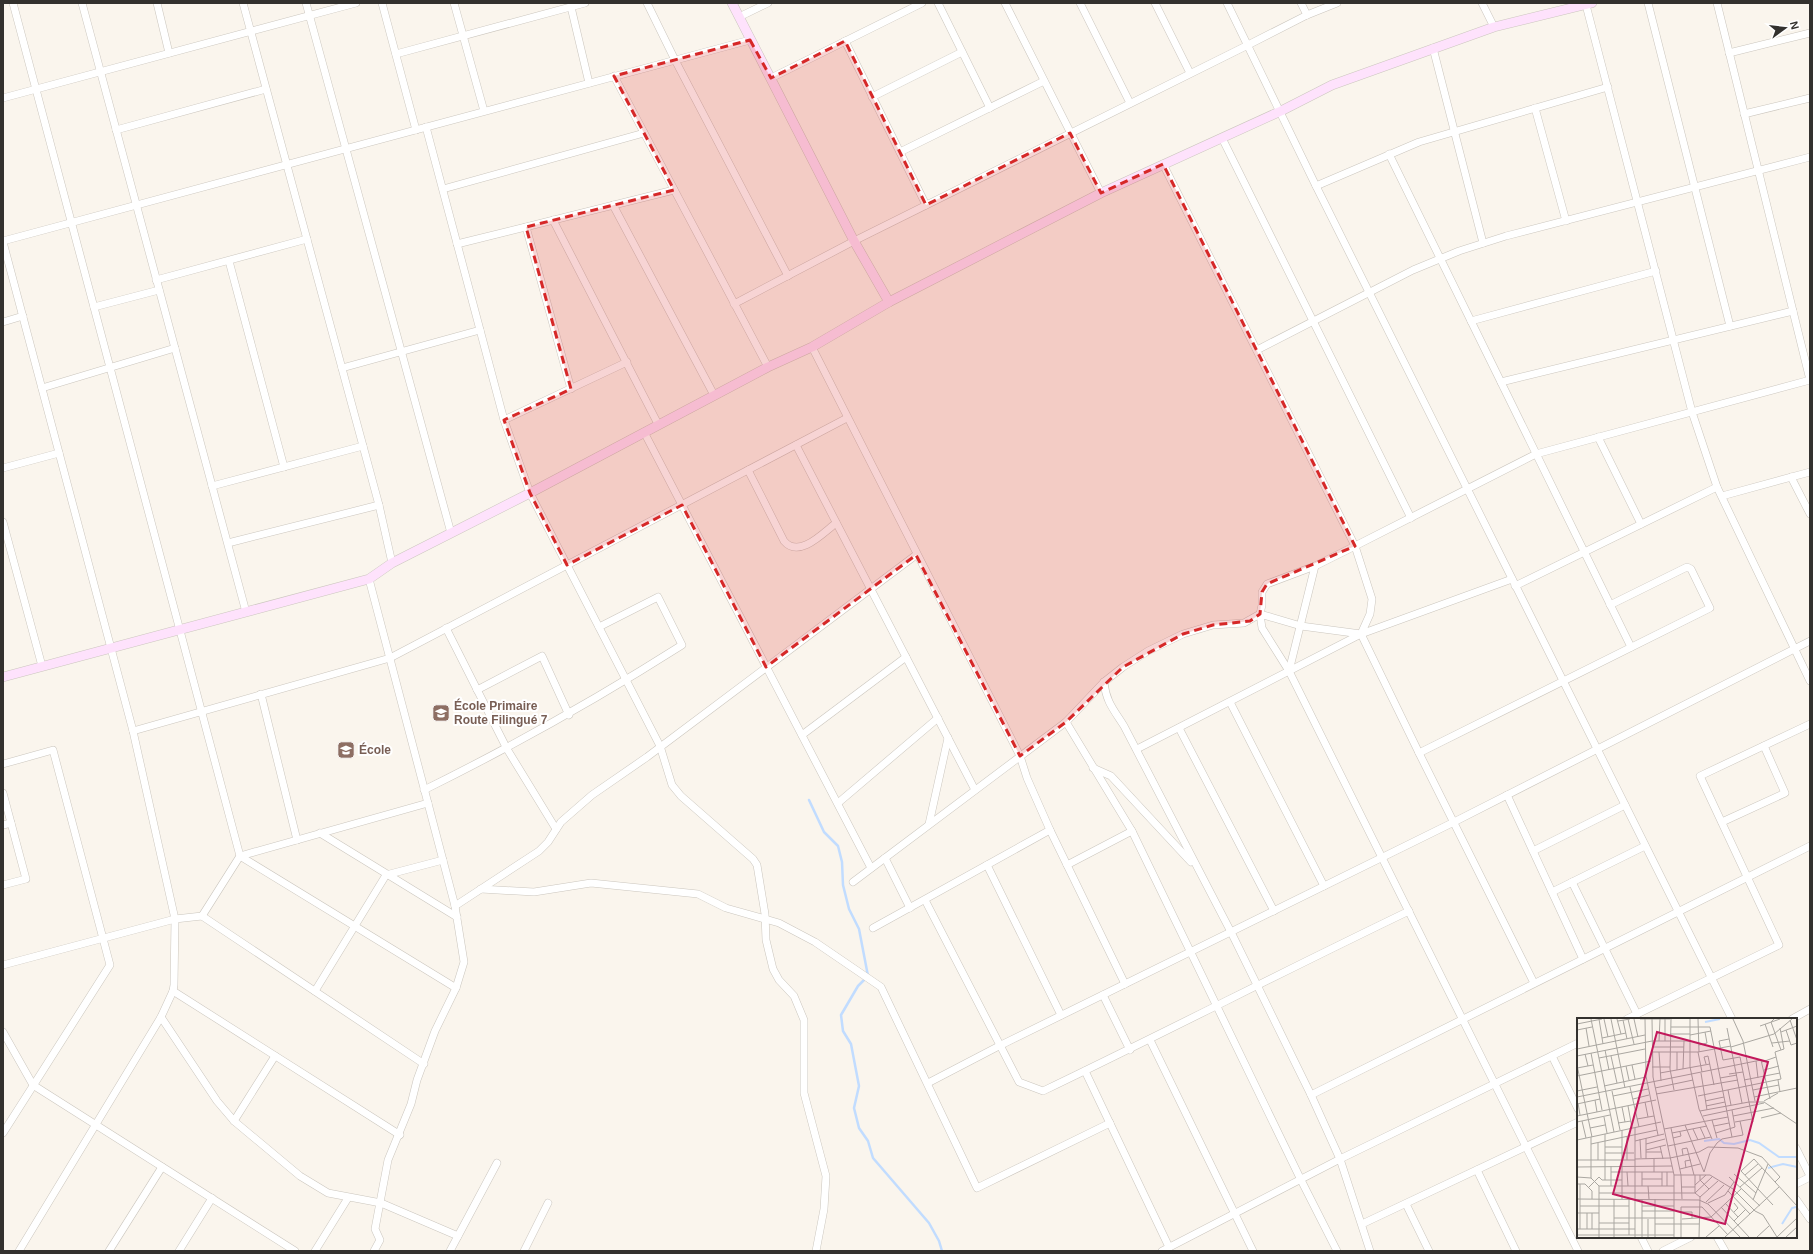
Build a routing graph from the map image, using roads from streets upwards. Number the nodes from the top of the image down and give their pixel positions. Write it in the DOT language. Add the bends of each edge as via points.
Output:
graph roads {
  1 [pos="13,3"];
  2 [pos="82,3"];
  3 [pos="157,3"];
  4 [pos="243,3"];
  5 [pos="306,3"];
  6 [pos="356,3"];
  7 [pos="382,3"];
  8 [pos="454,3"];
  9 [pos="585,3"];
  10 [pos="647,3"];
  11 [pos="732,3"];
  12 [pos="768,3"];
  13 [pos="922,3"];
  14 [pos="938,3"];
  15 [pos="1006,3"];
  16 [pos="1080,3"];
  17 [pos="1155,3"];
  18 [pos="1227,3"];
  19 [pos="1301,3"];
  20 [pos="1337,3"];
  21 [pos="1482,3"];
  22 [pos="1648,3"];
  23 [pos="1717,3"];
  24 [pos="1589,4"];
  25 [pos="571,7"];
  26 [pos="310,15"];
  27 [pos="1307,15"];
  28 [pos="739,17"];
  29 [pos="1494,27"];
  30 [pos="251,31"];
  31 [pos="1810,33"];
  32 [pos="463,36"];
  33 [pos="750,40"];
  34 [pos="845,42"];
  35 [pos="1248,44"];
  36 [pos="1433,48"];
  37 [pos="962,52"];
  38 [pos="169,53"];
  39 [pos="1729,53"];
  40 [pos="396,54"];
  41 [pos="675,60"];
  42 [pos="100,72"];
  43 [pos="1190,73"];
  44 [pos="614,76"];
  45 [pos="771,78"];
  46 [pos="1044,81"];
  47 [pos="589,83"];
  48 [pos="1608,87"];
  49 [pos="36,89"];
  50 [pos="266,89"];
  51 [pos="872,96"];
  52 [pos="3,98"];
  53 [pos="1810,98"];
  54 [pos="1130,103"];
  55 [pos="990,108"];
  56 [pos="1535,108"];
  57 [pos="484,111"];
  58 [pos="1281,111"];
  59 [pos="1744,114"];
  60 [pos="426,127"];
  61 [pos="116,130"];
  62 [pos="416,130"];
  63 [pos="1454,132"];
  64 [pos="644,133"];
  65 [pos="1070,133"];
  66 [pos="1222,138"];
  67 [pos="346,148"];
  68 [pos="900,152"];
  69 [pos="1389,154"];
  70 [pos="1810,157"];
  71 [pos="287,164"];
  72 [pos="1164,164"];
  73 [pos="1758,171"];
  74 [pos="1316,186"];
  75 [pos="1695,188"];
  76 [pos="442,189"];
  77 [pos="674,190"];
  78 [pos="1101,193"];
  79 [pos="1638,203"];
  80 [pos="136,205"];
  81 [pos="613,205"];
  82 [pos="926,205"];
  83 [pos="553,220"];
  84 [pos="1566,221"];
  85 [pos="71,222"];
  86 [pos="526,226"];
  87 [pos="307,239"];
  88 [pos="3,241"];
  89 [pos="854,241"];
  90 [pos="457,244"];
  91 [pos="1483,244"];
  92 [pos="1440,258"];
  93 [pos="229,261"];
  94 [pos="1656,271"];
  95 [pos="788,276"];
  96 [pos="156,280"];
  97 [pos="159,290"];
  98 [pos="1369,293"];
  99 [pos="889,302"];
  100 [pos="734,304"];
  101 [pos="94,307"];
  102 [pos="1793,311"];
  103 [pos="23,316"];
  104 [pos="1313,321"];
  105 [pos="1471,321"];
  106 [pos="3,322"];
  107 [pos="1730,326"];
  108 [pos="480,330"];
  109 [pos="1674,339"];
  110 [pos="812,347"];
  111 [pos="175,348"];
  112 [pos="1257,350"];
  113 [pos="401,351"];
  114 [pos="627,362"];
  115 [pos="768,367"];
  116 [pos="110,368"];
  117 [pos="342,368"];
  118 [pos="1810,380"];
  119 [pos="1501,382"];
  120 [pos="42,388"];
  121 [pos="571,389"];
  122 [pos="714,395"];
  123 [pos="1692,412"];
  124 [pos="847,418"];
  125 [pos="504,420"];
  126 [pos="658,424"];
  127 [pos="644,432"];
  128 [pos="1598,437"];
  129 [pos="796,445"];
  130 [pos="363,446"];
  131 [pos="59,453"];
  132 [pos="1536,454"];
  133 [pos="284,467"];
  134 [pos="3,468"];
  135 [pos="748,470"];
  136 [pos="1810,472"];
  137 [pos="1791,477"];
  138 [pos="212,486"];
  139 [pos="1717,487"];
  140 [pos="1467,489"];
  141 [pos="530,493"];
  142 [pos="1722,496"];
  143 [pos="379,505"];
  144 [pos="682,505"];
  145 [pos="1810,514"];
  146 [pos="1411,518"];
  147 [pos="3,522"];
  148 [pos="836,523"];
  149 [pos="1642,524"];
  150 [pos="452,533"];
  151 [pos="228,543"];
  152 [pos="1355,546"];
  153 [pos="1584,552"];
  154 [pos="916,555"];
  155 [pos="392,563"];
  156 [pos="567,565"];
  157 [pos="1315,566"];
  158 [pos="369,578"];
  159 [pos="1513,582"];
  160 [pos="871,589"];
  161 [pos="1610,606"];
  162 [pos="246,612"];
  163 [pos="1260,614"];
  164 [pos="1301,626"];
  165 [pos="599,627"];
  166 [pos="446,628"];
  167 [pos="180,629"];
  168 [pos="1361,634"];
  169 [pos="1810,641"];
  170 [pos="1631,647"];
  171 [pos="111,648"];
  172 [pos="1794,649"];
  173 [pos="906,657"];
  174 [pos="390,658"];
  175 [pos="42,666"];
  176 [pos="766,667"];
  177 [pos="1289,671"];
  178 [pos="3,677"];
  179 [pos="626,681"];
  180 [pos="1563,681"];
  181 [pos="1810,681"];
  182 [pos="1104,682"];
  183 [pos="477,690"];
  184 [pos="261,694"];
  185 [pos="1230,702"];
  186 [pos="201,711"];
  187 [pos="569,715"];
  188 [pos="938,718"];
  189 [pos="1066,722"];
  190 [pos="1810,724"];
  191 [pos="1179,728"];
  192 [pos="133,731"];
  193 [pos="802,735"];
  194 [pos="948,738"];
  195 [pos="660,746"];
  196 [pos="1764,746"];
  197 [pos="507,749"];
  198 [pos="1597,749"];
  199 [pos="1137,750"];
  200 [pos="1418,753"];
  201 [pos="1020,756"];
  202 [pos="3,764"];
  203 [pos="1093,768"];
  204 [pos="424,790"];
  205 [pos="975,790"];
  206 [pos="3,793"];
  207 [pos="1507,795"];
  208 [pos="428,803"];
  209 [pos="838,803"];
  210 [pos="1625,806"];
  211 [pos="1454,822"];
  212 [pos="1722,822"];
  213 [pos="11,823"];
  214 [pos="929,824"];
  215 [pos="3,825"];
  216 [pos="556,829"];
  217 [pos="1050,830"];
  218 [pos="1132,832"];
  219 [pos="320,834"];
  220 [pos="297,840"];
  221 [pos="1645,846"];
  222 [pos="1810,846"];
  223 [pos="1533,851"];
  224 [pos="240,856"];
  225 [pos="885,858"];
  226 [pos="1382,858"];
  227 [pos="442,860"];
  228 [pos="987,865"];
  229 [pos="1067,865"];
  230 [pos="871,868"];
  231 [pos="1197,868"];
  232 [pos="386,875"];
  233 [pos="1748,876"];
  234 [pos="853,882"];
  235 [pos="1572,882"];
  236 [pos="3,885"];
  237 [pos="1324,886"];
  238 [pos="481,889"];
  239 [pos="1552,892"];
  240 [pos="924,900"];
  241 [pos="455,906"];
  242 [pos="910,908"];
  243 [pos="1274,911"];
  244 [pos="1409,911"];
  245 [pos="1678,911"];
  246 [pos="202,916"];
  247 [pos="457,918"];
  248 [pos="175,919"];
  249 [pos="765,919"];
  250 [pos="354,926"];
  251 [pos="873,928"];
  252 [pos="1231,932"];
  253 [pos="103,938"];
  254 [pos="1605,948"];
  255 [pos="1190,952"];
  256 [pos="1583,959"];
  257 [pos="3,965"];
  258 [pos="1711,978"];
  259 [pos="1534,983"];
  260 [pos="1125,984"];
  261 [pos="1256,984"];
  262 [pos="456,988"];
  263 [pos="173,991"];
  264 [pos="315,991"];
  265 [pos="1103,995"];
  266 [pos="1216,1005"];
  267 [pos="1810,1010"];
  268 [pos="1637,1014"];
  269 [pos="1062,1015"];
  270 [pos="162,1017"];
  271 [pos="1629,1018"];
  272 [pos="1731,1018"];
  273 [pos="1794,1018"];
  274 [pos="1463,1019"];
  275 [pos="3,1032"];
  276 [pos="1150,1040"];
  277 [pos="1577,1044"];
  278 [pos="999,1046"];
  279 [pos="1130,1050"];
  280 [pos="275,1056"];
  281 [pos="1552,1056"];
  282 [pos="424,1064"];
  283 [pos="1085,1071"];
  284 [pos="928,1083"];
  285 [pos="1495,1084"];
  286 [pos="33,1085"];
  287 [pos="1311,1095"];
  288 [pos="1577,1107"];
  289 [pos="234,1121"];
  290 [pos="1577,1122"];
  291 [pos="1110,1123"];
  292 [pos="96,1125"];
  293 [pos="3,1133"];
  294 [pos="400,1134"];
  295 [pos="1526,1146"];
  296 [pos="1797,1150"];
  297 [pos="1340,1159"];
  298 [pos="497,1162"];
  299 [pos="162,1167"];
  300 [pos="1477,1170"];
  301 [pos="1810,1176"];
  302 [pos="1301,1180"];
  303 [pos="1797,1183"];
  304 [pos="212,1198"];
  305 [pos="348,1198"];
  306 [pos="1797,1200"];
  307 [pos="381,1203"];
  308 [pos="548,1203"];
  309 [pos="1406,1204"];
  310 [pos="1235,1214"];
  311 [pos="1810,1219"];
  312 [pos="1362,1224"];
  313 [pos="458,1236"];
  314 [pos="1642,1238"];
  315 [pos="1689,1238"];
  316 [pos="1718,1238"];
  317 [pos="1169,1247"];
  318 [pos="19,1251"];
  319 [pos="109,1251"];
  320 [pos="179,1251"];
  321 [pos="295,1251"];
  322 [pos="315,1251"];
  323 [pos="374,1251"];
  324 [pos="450,1251"];
  325 [pos="524,1251"];
  326 [pos="816,1251"];
  327 [pos="1162,1251"];
  328 [pos="1253,1251"];
  329 [pos="1337,1251"];
  330 [pos="1370,1251"];
  331 [pos="1429,1251"];
  332 [pos="1516,1251"];
  333 [pos="1578,1251"];
  334 [pos="1648,1251"];
  335 [pos="1663,1251"];
  336 [pos="1725,1251"];
  1 -- 49 [label="street"];
  2 -- 42 [label="street"];
  3 -- 38 [label="street"];
  4 -- 30 [label="street"];
  5 -- 26 [label="street"];
  6 -- 26 [label="street"];
  7 -- 40 [label="street"];
  8 -- 32 [label="street"];
  9 -- 25 [label="street"];
  10 -- 41 [label="street"];
  11 -- 28 [label="street"];
  12 -- 28 [label="street"];
  13 -- 34 [label="street"];
  14 -- 37 [label="street"];
  15 -- 46 [label="street"];
  16 -- 54 [label="street"];
  17 -- 43 [label="street"];
  18 -- 35 [label="street"];
  19 -- 27 [label="street"];
  20 -- 27 [label="street"];
  21 -- 29 [label="street"];
  22 -- 75 [label="street"];
  23 -- 39 [label="street"];
  24 -- 29 [label="street"];
  24 -- 48 [label="street"];
  25 -- 32 [label="street"];
  25 -- 47 [label="street"];
  26 -- 30 [label="street"];
  26 -- 67 [label="street"];
  27 -- 35 [label="street"];
  28 -- 33 [label="street"];
  29 -- 36 [label="street"];
  30 -- 38 [label="street"];
  30 -- 50 [label="street"];
  31 -- 39 [label="street"];
  32 -- 40 [label="street"];
  32 -- 57 [label="street"];
  33 -- 41 [label="street"];
  33 -- 45 [label="street"];
  34 -- 45 [label="street"];
  34 -- 51 [label="street"];
  35 -- 43 [label="street"];
  35 -- 58 [label="street"];
  36 -- 58 [label="street" via="1332,85"];
  36 -- 63 [label="street"];
  37 -- 51 [label="street"];
  37 -- 55 [label="street"];
  38 -- 42 [label="street"];
  39 -- 59 [label="street"];
  40 -- 62 [label="street"];
  41 -- 44 [label="street"];
  41 -- 95 [label="street"];
  42 -- 49 [label="street"];
  42 -- 61 [label="street"];
  43 -- 54 [label="street"];
  44 -- 47 [label="street"];
  44 -- 64 [label="street"];
  45 -- 89 [label="street"];
  46 -- 55 [label="street"];
  46 -- 65 [label="street"];
  47 -- 57 [label="street"];
  48 -- 56 [label="street"];
  48 -- 79 [label="street"];
  49 -- 52 [label="street"];
  49 -- 85 [label="street"];
  50 -- 61 [label="street"];
  50 -- 71 [label="street"];
  51 -- 68 [label="street"];
  53 -- 59 [label="street"];
  54 -- 65 [label="street"];
  55 -- 68 [label="street"];
  56 -- 63 [label="street"];
  56 -- 84 [label="street"];
  57 -- 60 [label="street"];
  58 -- 66 [label="street"];
  58 -- 74 [label="street"];
  59 -- 73 [label="street"];
  60 -- 62 [label="street"];
  60 -- 76 [label="street"];
  61 -- 80 [label="street"];
  62 -- 67 [label="street"];
  63 -- 69 [label="street"];
  63 -- 91 [label="street"];
  64 -- 76 [label="street"];
  64 -- 77 [label="street"];
  65 -- 78 [label="street"];
  65 -- 82 [label="street"];
  66 -- 72 [label="street"];
  66 -- 104 [label="street"];
  67 -- 71 [label="street"];
  67 -- 113 [label="street"];
  68 -- 82 [label="street"];
  69 -- 74 [label="street"];
  69 -- 92 [label="street"];
  70 -- 73 [label="street"];
  71 -- 80 [label="street"];
  71 -- 87 [label="street"];
  72 -- 78 [label="street"];
  72 -- 112 [label="street"];
  73 -- 75 [label="street"];
  73 -- 102 [label="street"];
  74 -- 98 [label="street"];
  75 -- 79 [label="street"];
  75 -- 107 [label="street"];
  76 -- 90 [label="street"];
  77 -- 81 [label="street"];
  77 -- 100 [label="street"];
  78 -- 99 [label="street"];
  79 -- 84 [label="street"];
  79 -- 94 [label="street"];
  80 -- 85 [label="street"];
  80 -- 96 [label="street"];
  81 -- 83 [label="street"];
  81 -- 122 [label="street"];
  82 -- 89 [label="street"];
  83 -- 86 [label="street"];
  83 -- 114 [label="street"];
  84 -- 91 [label="street"];
  85 -- 88 [label="street"];
  85 -- 101 [label="street"];
  86 -- 90 [label="street"];
  86 -- 121 [label="street"];
  87 -- 93 [label="street"];
  87 -- 117 [label="street"];
  88 -- 103 [label="street"];
  89 -- 95 [label="street"];
  89 -- 99 [label="street"];
  90 -- 108 [label="street"];
  91 -- 92 [label="street"];
  92 -- 98 [label="street"];
  92 -- 105 [label="street"];
  93 -- 96 [label="street"];
  93 -- 133 [label="street"];
  94 -- 105 [label="street"];
  94 -- 109 [label="street"];
  95 -- 100 [label="street"];
  96 -- 97 [label="street"];
  97 -- 101 [label="street"];
  97 -- 111 [label="street"];
  98 -- 104 [label="street"];
  98 -- 140 [label="street"];
  99 -- 110 [label="street"];
  100 -- 115 [label="street"];
  101 -- 116 [label="street"];
  102 -- 107 [label="street"];
  102 -- 118 [label="street"];
  103 -- 106 [label="street"];
  103 -- 120 [label="street"];
  104 -- 112 [label="street"];
  104 -- 146 [label="street"];
  105 -- 119 [label="street"];
  107 -- 109 [label="street"];
  108 -- 113 [label="street"];
  108 -- 125 [label="street"];
  109 -- 119 [label="street"];
  109 -- 123 [label="street"];
  110 -- 115 [label="street"];
  110 -- 124 [label="street"];
  111 -- 116 [label="street"];
  111 -- 138 [label="street"];
  112 -- 152 [label="street"];
  113 -- 117 [label="street"];
  113 -- 150 [label="street"];
  114 -- 121 [label="street"];
  114 -- 126 [label="street"];
  115 -- 122 [label="street"];
  116 -- 120 [label="street"];
  116 -- 167 [label="street"];
  117 -- 130 [label="street"];
  118 -- 123 [label="street"];
  119 -- 132 [label="street"];
  120 -- 131 [label="street"];
  121 -- 125 [label="street"];
  122 -- 126 [label="street"];
  123 -- 128 [label="street"];
  123 -- 139 [label="street"];
  124 -- 129 [label="street"];
  124 -- 154 [label="street"];
  125 -- 141 [label="street"];
  126 -- 127 [label="street"];
  127 -- 141 [label="street"];
  127 -- 144 [label="street"];
  128 -- 132 [label="street"];
  128 -- 149 [label="street"];
  129 -- 135 [label="street"];
  129 -- 148 [label="street"];
  130 -- 133 [label="street"];
  130 -- 143 [label="street"];
  131 -- 134 [label="street"];
  131 -- 171 [label="street"];
  132 -- 140 [label="street"];
  132 -- 153 [label="street"];
  133 -- 138 [label="street"];
  135 -- 144 [label="street"];
  135 -- 148 [label="street" via="788,545 794,548 802,547"];
  136 -- 137 [label="street"];
  137 -- 142 [label="street"];
  137 -- 145 [label="street"];
  138 -- 151 [label="street"];
  139 -- 142 [label="street"];
  139 -- 149 [label="street"];
  140 -- 146 [label="street"];
  140 -- 159 [label="street"];
  141 -- 150 [label="street"];
  141 -- 156 [label="street"];
  142 -- 172 [label="street"];
  143 -- 151 [label="street"];
  143 -- 155 [label="street"];
  144 -- 156 [label="street"];
  144 -- 176 [label="street"];
  146 -- 152 [label="street"];
  147 -- 175 [label="street"];
  148 -- 160 [label="street"];
  149 -- 153 [label="street"];
  150 -- 155 [label="street"];
  151 -- 162 [label="street"];
  152 -- 157 [label="street"];
  152 -- 168 [label="street" via="1372,599 1370,614"];
  153 -- 159 [label="street"];
  153 -- 161 [label="street"];
  154 -- 160 [label="street"];
  154 -- 201 [label="street"];
  155 -- 158 [label="street"];
  156 -- 165 [label="street"];
  156 -- 166 [label="street"];
  157 -- 163 [label="street" via="1267,584 1262,592"];
  157 -- 164 [label="street"];
  158 -- 162 [label="street"];
  158 -- 174 [label="street"];
  159 -- 168 [label="street"];
  159 -- 180 [label="street"];
  160 -- 173 [label="street"];
  160 -- 176 [label="street"];
  161 -- 170 [label="street"];
  161 -- 170 [label="street" via="1690,567 1710,608"];
  162 -- 167 [label="street"];
  163 -- 164 [label="street"];
  163 -- 177 [label="street" via="1262,628"];
  163 -- 182 [label="street" via="1244,623 1213,625 1183,634 1123,667"];
  164 -- 168 [label="street"];
  164 -- 177 [label="street"];
  165 -- 179 [label="street"];
  165 -- 179 [label="street" via="658,597 682,645"];
  166 -- 174 [label="street"];
  166 -- 183 [label="street"];
  167 -- 171 [label="street"];
  167 -- 186 [label="street"];
  168 -- 177 [label="street"];
  168 -- 200 [label="street"];
  169 -- 172 [label="street"];
  170 -- 180 [label="street"];
  171 -- 175 [label="street"];
  171 -- 192 [label="street"];
  172 -- 181 [label="street"];
  172 -- 198 [label="street"];
  173 -- 188 [label="street"];
  173 -- 193 [label="street"];
  174 -- 184 [label="street"];
  174 -- 204 [label="street"];
  175 -- 178 [label="street"];
  176 -- 193 [label="street"];
  176 -- 195 [label="street"];
  177 -- 185 [label="street"];
  177 -- 226 [label="street"];
  179 -- 187 [label="street"];
  179 -- 195 [label="street"];
  180 -- 198 [label="street"];
  180 -- 200 [label="street"];
  182 -- 189 [label="street"];
  182 -- 199 [label="street" via="1105,696"];
  183 -- 187 [label="street" via="542,656"];
  183 -- 197 [label="street"];
  184 -- 186 [label="street"];
  184 -- 220 [label="street"];
  185 -- 191 [label="street"];
  185 -- 237 [label="street"];
  186 -- 192 [label="street"];
  186 -- 224 [label="street"];
  187 -- 197 [label="street"];
  188 -- 194 [label="street"];
  188 -- 209 [label="street"];
  189 -- 201 [label="street"];
  189 -- 203 [label="street"];
  190 -- 196 [label="street"];
  191 -- 199 [label="street"];
  191 -- 243 [label="street"];
  192 -- 248 [label="street"];
  193 -- 209 [label="street"];
  194 -- 205 [label="street"];
  194 -- 214 [label="street"];
  195 -- 216 [label="street" via="592,795"];
  195 -- 249 [label="street" via="676,790 757,865"];
  196 -- 212 [label="street" via="1785,793"];
  196 -- 212 [label="street" via="1700,776"];
  197 -- 204 [label="street"];
  197 -- 216 [label="street"];
  198 -- 207 [label="street"];
  198 -- 210 [label="street"];
  199 -- 231 [label="street"];
  200 -- 211 [label="street"];
  201 -- 205 [label="street"];
  201 -- 217 [label="street"];
  202 -- 253 [label="street" via="53,750"];
  203 -- 218 [label="street"];
  203 -- 231 [label="street" via="1111,776"];
  204 -- 208 [label="street"];
  205 -- 214 [label="street"];
  206 -- 213 [label="street"];
  207 -- 211 [label="street"];
  207 -- 223 [label="street"];
  208 -- 219 [label="street"];
  208 -- 227 [label="street"];
  209 -- 230 [label="street"];
  210 -- 221 [label="street"];
  210 -- 223 [label="street"];
  211 -- 226 [label="street"];
  211 -- 259 [label="street"];
  212 -- 233 [label="street"];
  213 -- 215 [label="street"];
  213 -- 236 [label="street" via="26,879"];
  214 -- 225 [label="street"];
  216 -- 238 [label="street" via="539,851"];
  217 -- 228 [label="street"];
  217 -- 229 [label="street"];
  218 -- 229 [label="street"];
  218 -- 255 [label="street"];
  219 -- 220 [label="street"];
  219 -- 232 [label="street"];
  220 -- 224 [label="street"];
  221 -- 235 [label="street"];
  221 -- 245 [label="street"];
  222 -- 233 [label="street"];
  223 -- 239 [label="street"];
  224 -- 246 [label="street"];
  224 -- 250 [label="street"];
  225 -- 230 [label="street"];
  225 -- 242 [label="street"];
  226 -- 237 [label="street"];
  226 -- 244 [label="street"];
  227 -- 232 [label="street"];
  227 -- 241 [label="street"];
  228 -- 240 [label="street"];
  228 -- 269 [label="street"];
  229 -- 260 [label="street"];
  230 -- 234 [label="street"];
  231 -- 252 [label="street"];
  232 -- 247 [label="street"];
  232 -- 250 [label="street"];
  233 -- 245 [label="street"];
  233 -- 258 [label="street" via="1779,945"];
  235 -- 239 [label="street"];
  235 -- 254 [label="street"];
  237 -- 243 [label="street"];
  238 -- 241 [label="street"];
  238 -- 249 [label="street" via="534,892 591,883 698,894 726,908"];
  239 -- 256 [label="street"];
  240 -- 242 [label="street"];
  240 -- 278 [label="street"];
  241 -- 247 [label="street"];
  242 -- 251 [label="street"];
  243 -- 252 [label="street"];
  244 -- 261 [label="street"];
  244 -- 274 [label="street"];
  245 -- 254 [label="street"];
  245 -- 258 [label="street"];
  246 -- 248 [label="street"];
  246 -- 264 [label="street"];
  247 -- 262 [label="street" via="464,962"];
  248 -- 253 [label="street"];
  248 -- 263 [label="street"];
  249 -- 284 [label="street" via="779,923 815,942 881,987"];
  249 -- 326 [label="street" via="766,940 773,969 779,980 794,996 804,1020 804,1093 826,1176 824,1209"];
  250 -- 262 [label="street"];
  250 -- 264 [label="street"];
  252 -- 255 [label="street"];
  252 -- 261 [label="street"];
  253 -- 257 [label="street"];
  253 -- 286 [label="street" via="110,965"];
  254 -- 256 [label="street"];
  254 -- 268 [label="street"];
  255 -- 260 [label="street"];
  255 -- 266 [label="street"];
  256 -- 259 [label="street"];
  258 -- 268 [label="street"];
  258 -- 272 [label="street"];
  259 -- 274 [label="street"];
  260 -- 265 [label="street"];
  261 -- 266 [label="street"];
  261 -- 287 [label="street"];
  262 -- 282 [label="street" via="435,1031"];
  263 -- 270 [label="street"];
  263 -- 280 [label="street"];
  264 -- 282 [label="street"];
  265 -- 269 [label="street"];
  265 -- 279 [label="street"];
  266 -- 276 [label="street"];
  266 -- 302 [label="street"];
  267 -- 273 [label="street"];
  268 -- 271 [label="street"];
  269 -- 278 [label="street"];
  270 -- 289 [label="street" via="213,1096"];
  270 -- 292 [label="street"];
  274 -- 285 [label="street"];
  274 -- 287 [label="street"];
  275 -- 286 [label="street"];
  276 -- 279 [label="street"];
  276 -- 310 [label="street"];
  277 -- 281 [label="street"];
  278 -- 283 [label="street" via="1019,1082 1043,1091"];
  278 -- 284 [label="street"];
  279 -- 283 [label="street"];
  280 -- 289 [label="street"];
  280 -- 294 [label="street"];
  281 -- 285 [label="street"];
  281 -- 288 [label="street"];
  282 -- 294 [label="street"];
  283 -- 291 [label="street"];
  284 -- 291 [label="street" via="977,1188"];
  285 -- 295 [label="street"];
  285 -- 297 [label="street"];
  286 -- 292 [label="street"];
  286 -- 293 [label="street"];
  287 -- 297 [label="street"];
  289 -- 305 [label="street" via="300,1176 328,1193"];
  290 -- 295 [label="street"];
  291 -- 317 [label="street"];
  292 -- 299 [label="street"];
  292 -- 318 [label="street"];
  294 -- 307 [label="street" via="388,1160"];
  295 -- 300 [label="street"];
  295 -- 333 [label="street"];
  296 -- 301 [label="street"];
  297 -- 302 [label="street"];
  297 -- 312 [label="street"];
  298 -- 313 [label="street"];
  299 -- 304 [label="street"];
  299 -- 319 [label="street"];
  300 -- 309 [label="street"];
  300 -- 332 [label="street"];
  301 -- 303 [label="street"];
  302 -- 310 [label="street"];
  302 -- 329 [label="street"];
  304 -- 320 [label="street"];
  304 -- 321 [label="street"];
  305 -- 307 [label="street"];
  305 -- 322 [label="street"];
  306 -- 311 [label="street"];
  307 -- 313 [label="street"];
  307 -- 323 [label="street" via="375,1229 380,1240"];
  308 -- 325 [label="street"];
  309 -- 312 [label="street"];
  309 -- 331 [label="street"];
  310 -- 317 [label="street"];
  310 -- 328 [label="street"];
  312 -- 330 [label="street"];
  313 -- 324 [label="street"];
  314 -- 334 [label="street"];
  315 -- 335 [label="street"];
  316 -- 336 [label="street"];
  317 -- 327 [label="street"];
}
